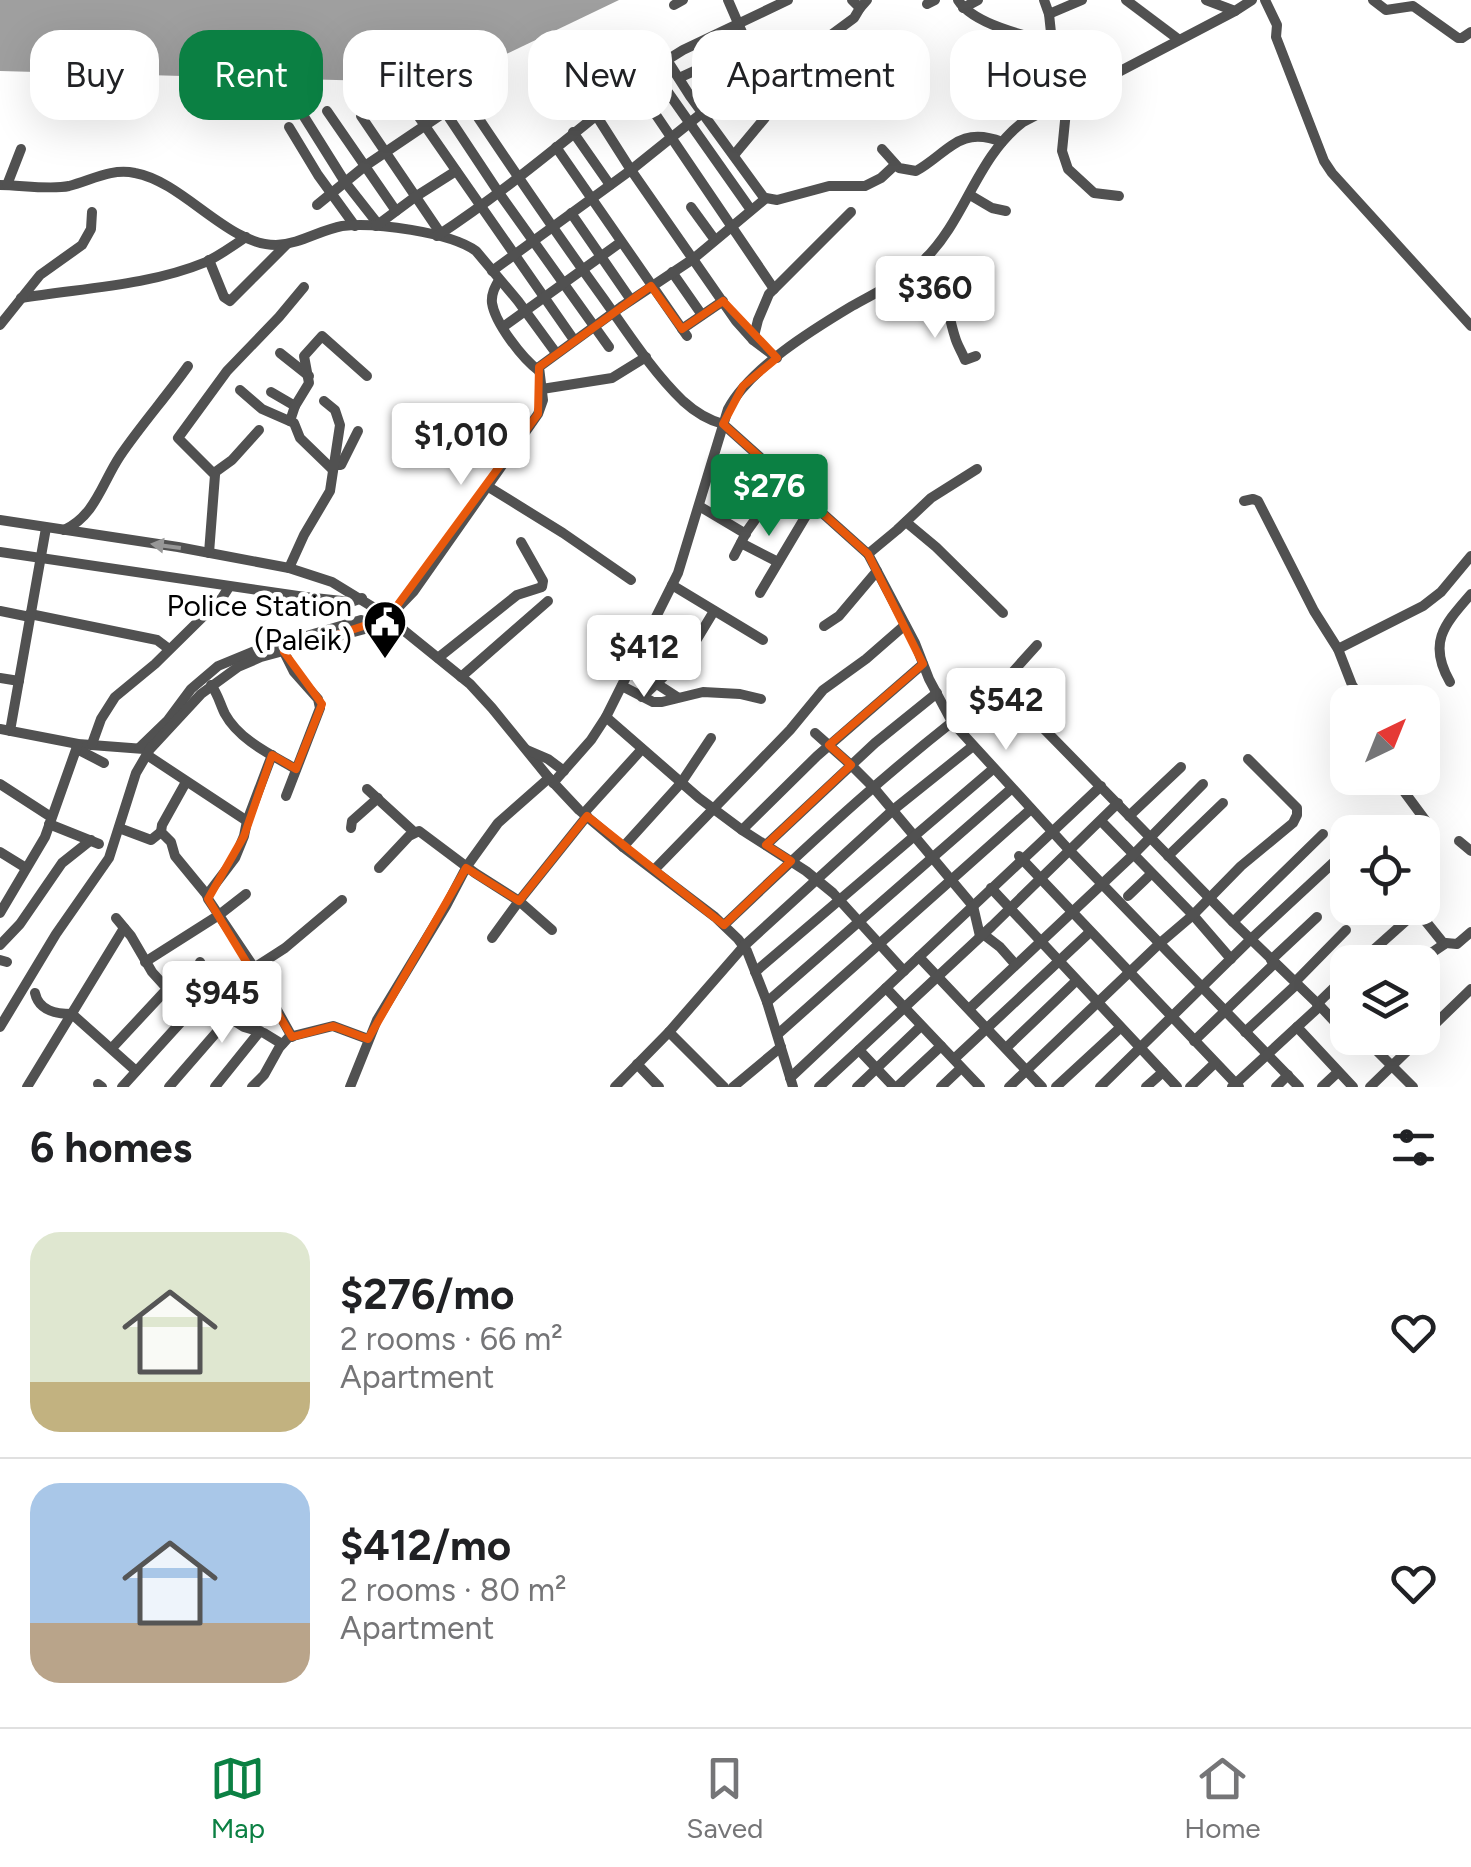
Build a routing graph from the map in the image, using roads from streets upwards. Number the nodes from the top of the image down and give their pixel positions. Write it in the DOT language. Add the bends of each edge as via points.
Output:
graph roads {
  1 [pos="788,0"];
  2 [pos="978,0"];
  3 [pos="1044,0"];
  4 [pos="1082,0"];
  5 [pos="1126,0"];
  6 [pos="1206,0"];
  7 [pos="1252,0"];
  8 [pos="1265,0"];
  9 [pos="1373,0"];
  10 [pos="731,1"];
  11 [pos="860,3"];
  12 [pos="960,4"];
  13 [pos="1235,11"];
  14 [pos="1049,14"];
  15 [pos="740,24"];
  16 [pos="727,30"];
  17 [pos="742,30"];
  18 [pos="1009,30"];
  19 [pos="1051,30"];
  20 [pos="1471,32"];
  21 [pos="1178,39"];
  22 [pos="672,68"];
  23 [pos="1122,70"];
  24 [pos="692,72"];
  25 [pos="679,78"];
  26 [pos="672,98"];
  27 [pos="692,98"];
  28 [pos="328,111"];
  29 [pos="306,120"];
  30 [pos="364,120"];
  31 [pos="420,120"];
  32 [pos="479,120"];
  33 [pos="589,120"];
  34 [pos="599,120"];
  35 [pos="660,120"];
  36 [pos="694,120"];
  37 [pos="707,120"];
  38 [pos="1027,120"];
  39 [pos="1065,120"];
  40 [pos="690,124"];
  41 [pos="424,126"];
  42 [pos="289,128"];
  43 [pos="573,132"];
  44 [pos="672,138"];
  45 [pos="1002,142"];
  46 [pos="556,146"];
  47 [pos="21,149"];
  48 [pos="882,150"];
  49 [pos="385,152"];
  50 [pos="734,155"];
  51 [pos="896,164"];
  52 [pos="365,166"];
  53 [pos="720,166"];
  54 [pos="631,170"];
  55 [pos="456,171"];
  56 [pos="518,178"];
  57 [pos="702,180"];
  58 [pos="345,182"];
  59 [pos="610,184"];
  60 [pos="4,185"];
  61 [pos="332,193"];
  62 [pos="498,193"];
  63 [pos="970,194"];
  64 [pos="1119,196"];
  65 [pos="416,197"];
  66 [pos="591,198"];
  67 [pos="766,198"];
  68 [pos="317,205"];
  69 [pos="481,207"];
  70 [pos="691,207"];
  71 [pos="752,210"];
  72 [pos="396,211"];
  73 [pos="92,212"];
  74 [pos="850,212"];
  75 [pos="1006,212"];
  76 [pos="570,213"];
  77 [pos="377,225"];
  78 [pos="356,226"];
  79 [pos="552,226"];
  80 [pos="732,226"];
  81 [pos="439,235"];
  82 [pos="246,238"];
  83 [pos="716,240"];
  84 [pos="532,241"];
  85 [pos="622,242"];
  86 [pos="288,243"];
  87 [pos="514,254"];
  88 [pos="602,256"];
  89 [pos="927,257"];
  90 [pos="692,258"];
  91 [pos="209,260"];
  92 [pos="582,270"];
  93 [pos="672,272"];
  94 [pos="496,275"];
  95 [pos="564,284"];
  96 [pos="652,286"];
  97 [pos="304,287"];
  98 [pos="774,289"];
  99 [pos="21,298"];
  100 [pos="544,298"];
  101 [pos="631,300"];
  102 [pos="722,301"];
  103 [pos="526,311"];
  104 [pos="613,312"];
  105 [pos="702,315"];
  106 [pos="0,324"];
  107 [pos="594,326"];
  108 [pos="1471,326"];
  109 [pos="503,327"];
  110 [pos="574,340"];
  111 [pos="752,340"];
  112 [pos="610,346"];
  113 [pos="280,353"];
  114 [pos="556,353"];
  115 [pos="976,356"];
  116 [pos="646,357"];
  117 [pos="777,358"];
  118 [pos="188,366"];
  119 [pos="538,370"];
  120 [pos="307,372"];
  121 [pos="367,376"];
  122 [pos="542,389"];
  123 [pos="240,390"];
  124 [pos="272,392"];
  125 [pos="324,401"];
  126 [pos="300,410"];
  127 [pos="291,421"];
  128 [pos="723,424"];
  129 [pos="260,430"];
  130 [pos="358,431"];
  131 [pos="336,467"];
  132 [pos="977,468"];
  133 [pos="214,473"];
  134 [pos="784,479"];
  135 [pos="487,486"];
  136 [pos="1244,501"];
  137 [pos="813,504"];
  138 [pos="699,506"];
  139 [pos="0,520"];
  140 [pos="906,522"];
  141 [pos="46,528"];
  142 [pos="63,531"];
  143 [pos="743,538"];
  144 [pos="521,542"];
  145 [pos="0,552"];
  146 [pos="209,553"];
  147 [pos="868,554"];
  148 [pos="734,556"];
  149 [pos="1471,556"];
  150 [pos="40,558"];
  151 [pos="778,562"];
  152 [pos="288,568"];
  153 [pos="877,570"];
  154 [pos="631,580"];
  155 [pos="672,585"];
  156 [pos="229,587"];
  157 [pos="760,593"];
  158 [pos="1471,594"];
  159 [pos="362,598"];
  160 [pos="548,602"];
  161 [pos="714,610"];
  162 [pos="0,612"];
  163 [pos="1002,613"];
  164 [pos="30,615"];
  165 [pos="388,618"];
  166 [pos="361,620"];
  167 [pos="905,625"];
  168 [pos="824,626"];
  169 [pos="763,640"];
  170 [pos="694,644"];
  171 [pos="1037,645"];
  172 [pos="1338,649"];
  173 [pos="169,650"];
  174 [pos="284,652"];
  175 [pos="438,658"];
  176 [pos="680,661"];
  177 [pos="923,664"];
  178 [pos="630,671"];
  179 [pos="461,677"];
  180 [pos="0,678"];
  181 [pos="19,681"];
  182 [pos="1450,682"];
  183 [pos="211,684"];
  184 [pos="657,684"];
  185 [pos="1000,685"];
  186 [pos="1353,685"];
  187 [pos="622,686"];
  188 [pos="936,693"];
  189 [pos="194,695"];
  190 [pos="642,697"];
  191 [pos="677,697"];
  192 [pos="762,699"];
  193 [pos="606,717"];
  194 [pos="952,722"];
  195 [pos="5,730"];
  196 [pos="814,733"];
  197 [pos="711,738"];
  198 [pos="92,744"];
  199 [pos="829,745"];
  200 [pos="77,746"];
  201 [pos="973,746"];
  202 [pos="144,750"];
  203 [pos="526,750"];
  204 [pos="642,750"];
  205 [pos="272,756"];
  206 [pos="1248,759"];
  207 [pos="104,763"];
  208 [pos="851,765"];
  209 [pos="1181,768"];
  210 [pos="296,769"];
  211 [pos="993,769"];
  212 [pos="564,771"];
  213 [pos="551,781"];
  214 [pos="186,782"];
  215 [pos="681,783"];
  216 [pos="0,784"];
  217 [pos="1204,784"];
  218 [pos="1101,786"];
  219 [pos="874,788"];
  220 [pos="1011,788"];
  221 [pos="367,789"];
  222 [pos="286,796"];
  223 [pos="378,798"];
  224 [pos="1118,804"];
  225 [pos="1223,804"];
  226 [pos="714,809"];
  227 [pos="1031,809"];
  228 [pos="893,810"];
  229 [pos="585,815"];
  230 [pos="1129,816"];
  231 [pos="50,820"];
  232 [pos="247,821"];
  233 [pos="1101,821"];
  234 [pos="119,828"];
  235 [pos="351,828"];
  236 [pos="742,830"];
  237 [pos="161,832"];
  238 [pos="414,832"];
  239 [pos="1052,832"];
  240 [pos="1324,834"];
  241 [pos="913,836"];
  242 [pos="1149,836"];
  243 [pos="1459,841"];
  244 [pos="766,845"];
  245 [pos="624,847"];
  246 [pos="1070,851"];
  247 [pos="1471,851"];
  248 [pos="0,852"];
  249 [pos="1133,855"];
  250 [pos="1019,856"];
  251 [pos="1168,856"];
  252 [pos="932,858"];
  253 [pos="792,861"];
  254 [pos="466,866"];
  255 [pos="1330,866"];
  256 [pos="26,868"];
  257 [pos="379,868"];
  258 [pos="654,870"];
  259 [pos="1152,874"];
  260 [pos="1189,877"];
  261 [pos="1040,879"];
  262 [pos="816,880"];
  263 [pos="951,881"];
  264 [pos="1101,884"];
  265 [pos="991,888"];
  266 [pos="208,894"];
  267 [pos="246,894"];
  268 [pos="1172,894"];
  269 [pos="1128,896"];
  270 [pos="1210,898"];
  271 [pos="839,899"];
  272 [pos="342,900"];
  273 [pos="519,901"];
  274 [pos="974,905"];
  275 [pos="1009,908"];
  276 [pos="1070,912"];
  277 [pos="0,913"];
  278 [pos="219,915"];
  279 [pos="1194,915"];
  280 [pos="1317,917"];
  281 [pos="116,918"];
  282 [pos="860,922"];
  283 [pos="1233,922"];
  284 [pos="1399,925"];
  285 [pos="1429,925"];
  286 [pos="724,926"];
  287 [pos="124,928"];
  288 [pos="552,930"];
  289 [pos="1346,930"];
  290 [pos="985,932"];
  291 [pos="1090,932"];
  292 [pos="1471,932"];
  293 [pos="492,938"];
  294 [pos="1251,939"];
  295 [pos="1040,941"];
  296 [pos="1159,944"];
  297 [pos="880,945"];
  298 [pos="1378,945"];
  299 [pos="0,946"];
  300 [pos="744,946"];
  301 [pos="1445,946"];
  302 [pos="1440,949"];
  303 [pos="919,957"];
  304 [pos="1231,959"];
  305 [pos="1273,961"];
  306 [pos="145,962"];
  307 [pos="200,962"];
  308 [pos="1059,962"];
  309 [pos="1015,964"];
  310 [pos="254,968"];
  311 [pos="904,971"];
  312 [pos="755,972"];
  313 [pos="1129,974"];
  314 [pos="938,977"];
  315 [pos="1076,981"];
  316 [pos="1296,983"];
  317 [pos="886,988"];
  318 [pos="1202,988"];
  319 [pos="167,989"];
  320 [pos="1471,989"];
  321 [pos="35,993"];
  322 [pos="1330,993"];
  323 [pos="202,1000"];
  324 [pos="767,1002"];
  325 [pos="1097,1004"];
  326 [pos="1318,1005"];
  327 [pos="904,1008"];
  328 [pos="969,1009"];
  329 [pos="1225,1011"];
  330 [pos="72,1014"];
  331 [pos="1330,1017"];
  332 [pos="1172,1019"];
  333 [pos="231,1020"];
  334 [pos="921,1026"];
  335 [pos="0,1027"];
  336 [pos="1297,1027"];
  337 [pos="987,1028"];
  338 [pos="1120,1028"];
  339 [pos="260,1032"];
  340 [pos="669,1032"];
  341 [pos="1245,1032"];
  342 [pos="778,1034"];
  343 [pos="368,1038"];
  344 [pos="287,1041"];
  345 [pos="1194,1042"];
  346 [pos="942,1046"];
  347 [pos="112,1048"];
  348 [pos="781,1048"];
  349 [pos="1006,1048"];
  350 [pos="1140,1049"];
  351 [pos="859,1050"];
  352 [pos="1267,1054"];
  353 [pos="1384,1055"];
  354 [pos="957,1063"];
  355 [pos="1215,1063"];
  356 [pos="637,1064"];
  357 [pos="1392,1066"];
  358 [pos="876,1068"];
  359 [pos="136,1071"];
  360 [pos="1028,1071"];
  361 [pos="1162,1072"];
  362 [pos="1338,1072"];
  363 [pos="1288,1075"];
  364 [pos="792,1083"];
  365 [pos="1235,1086"];
  366 [pos="27,1087"];
  367 [pos="122,1087"];
  368 [pos="169,1087"];
  369 [pos="215,1087"];
  370 [pos="252,1087"];
  371 [pos="350,1087"];
  372 [pos="616,1087"];
  373 [pos="659,1087"];
  374 [pos="724,1087"];
  375 [pos="733,1087"];
  376 [pos="819,1087"];
  377 [pos="857,1087"];
  378 [pos="895,1087"];
  379 [pos="941,1087"];
  380 [pos="980,1087"];
  381 [pos="1009,1087"];
  382 [pos="1042,1087"];
  383 [pos="1056,1087"];
  384 [pos="1100,1087"];
  385 [pos="1146,1087"];
  386 [pos="1177,1087"];
  387 [pos="1190,1087"];
  388 [pos="1276,1087"];
  389 [pos="1299,1087"];
  390 [pos="1322,1087"];
  391 [pos="1353,1087"];
  392 [pos="1370,1087"];
  393 [pos="1413,1087"];
  1 -- 15 [label="street"];
  2 -- 12 [label="street"];
  3 -- 14 [label="street"];
  4 -- 14 [label="street"];
  5 -- 21 [label="street"];
  6 -- 13 [label="street"];
  7 -- 13 [label="street"];
  8 -- 108 [label="street" via="1324,160"];
  9 -- 20 [label="street" via="1386,10 1413,6 1458,38"];
  10 -- 15 [label="street"];
  11 -- 50 [label="street" via="854,18 816,46"];
  12 -- 18 [label="street"];
  13 -- 21 [label="street"];
  14 -- 19 [label="street"];
  15 -- 16 [label="street"];
  15 -- 17 [label="street"];
  21 -- 23 [label="street"];
  22 -- 25 [label="street"];
  24 -- 25 [label="street"];
  25 -- 27 [label="street"];
  26 -- 40 [label="street"];
  28 -- 52 [label="street"];
  29 -- 58 [label="street"];
  30 -- 49 [label="street"];
  31 -- 41 [label="street"];
  32 -- 56 [label="street"];
  33 -- 43 [label="street"];
  34 -- 54 [label="street"];
  35 -- 44 [label="street"];
  36 -- 40 [label="street"];
  37 -- 50 [label="street"];
  38 -- 45 [label="street"];
  39 -- 64 [label="street" via="1068,169 1094,192"];
  40 -- 44 [label="street"];
  40 -- 53 [label="street"];
  41 -- 49 [label="street"];
  41 -- 55 [label="street"];
  41 -- 62 [label="street" via="443,109"];
  42 -- 61 [label="street"];
  43 -- 46 [label="street"];
  43 -- 59 [label="street"];
  44 -- 54 [label="street"];
  44 -- 57 [label="street"];
  45 -- 51 [label="street" via="967,137 918,171"];
  45 -- 63 [label="street"];
  46 -- 56 [label="street"];
  46 -- 66 [label="street"];
  47 -- 60 [label="street"];
  48 -- 51 [label="street"];
  49 -- 52 [label="street"];
  49 -- 65 [label="street"];
  50 -- 67 [label="street"];
  51 -- 67 [label="street" via="864,186"];
  52 -- 58 [label="street"];
  52 -- 72 [label="street"];
  53 -- 57 [label="street"];
  53 -- 71 [label="street"];
  54 -- 59 [label="street"];
  54 -- 90 [label="street"];
  55 -- 65 [label="street"];
  55 -- 69 [label="street"];
  56 -- 62 [label="street"];
  56 -- 79 [label="street"];
  57 -- 80 [label="street"];
  58 -- 61 [label="street"];
  58 -- 77 [label="street"];
  59 -- 66 [label="street"];
  60 -- 82 [label="street" via="67,186 100,174 138,173"];
  61 -- 68 [label="street"];
  61 -- 78 [label="street"];
  62 -- 69 [label="street"];
  62 -- 84 [label="street"];
  63 -- 75 [label="street"];
  63 -- 89 [label="street"];
  65 -- 72 [label="street"];
  65 -- 81 [label="street"];
  66 -- 76 [label="street"];
  66 -- 85 [label="street"];
  67 -- 71 [label="street"];
  69 -- 81 [label="street"];
  69 -- 87 [label="street"];
  70 -- 83 [label="street"];
  71 -- 80 [label="street"];
  72 -- 77 [label="street"];
  73 -- 99 [label="street" via="82,246 40,275"];
  74 -- 98 [label="street"];
  76 -- 79 [label="street"];
  76 -- 88 [label="street"];
  77 -- 78 [label="street"];
  77 -- 81 [label="street"];
  78 -- 86 [label="street"];
  79 -- 84 [label="street"];
  79 -- 92 [label="street"];
  80 -- 83 [label="street"];
  80 -- 98 [label="street"];
  81 -- 94 [label="street" via="470,247"];
  82 -- 86 [label="street"];
  82 -- 91 [label="street"];
  83 -- 90 [label="street"];
  84 -- 87 [label="street"];
  84 -- 95 [label="street"];
  85 -- 88 [label="street"];
  85 -- 96 [label="street"];
  86 -- 91 [label="street" via="230,301"];
  87 -- 94 [label="street"];
  87 -- 100 [label="street"];
  88 -- 92 [label="street"];
  88 -- 101 [label="street"];
  89 -- 115 [label="street" via="955,338 966,360"];
  89 -- 117 [label="street"];
  90 -- 93 [label="street"];
  90 -- 102 [label="street"];
  91 -- 99 [label="street" via="160,276"];
  92 -- 95 [label="street"];
  92 -- 104 [label="street"];
  93 -- 96 [label="street"];
  93 -- 105 [label="street"];
  94 -- 103 [label="street"];
  94 -- 109 [label="street" via="492,299"];
  95 -- 100 [label="street"];
  95 -- 107 [label="street"];
  96 -- 101 [label="street"];
  96 -- 105 [label="street" via="685,333"];
  97 -- 133 [label="street" via="227,371 178,438"];
  98 -- 111 [label="street"];
  99 -- 106 [label="street"];
  100 -- 103 [label="street"];
  100 -- 110 [label="street"];
  101 -- 104 [label="street"];
  102 -- 105 [label="street"];
  102 -- 111 [label="street"];
  103 -- 109 [label="street"];
  103 -- 114 [label="street"];
  104 -- 107 [label="street"];
  104 -- 116 [label="street"];
  107 -- 110 [label="street"];
  107 -- 112 [label="street"];
  109 -- 119 [label="street"];
  110 -- 114 [label="street"];
  111 -- 117 [label="street"];
  113 -- 120 [label="street"];
  114 -- 119 [label="street"];
  116 -- 122 [label="street" via="612,378"];
  116 -- 128 [label="street" via="682,400"];
  117 -- 128 [label="street" via="743,386"];
  118 -- 142 [label="street" via="121,455 88,513"];
  119 -- 122 [label="street"];
  120 -- 121 [label="street" via="304,356 323,336"];
  120 -- 126 [label="street"];
  122 -- 135 [label="street" via="538,414"];
  123 -- 127 [label="street"];
  124 -- 126 [label="street"];
  125 -- 131 [label="street" via="340,425"];
  126 -- 127 [label="street"];
  127 -- 131 [label="street" via="308,447"];
  128 -- 134 [label="street"];
  128 -- 138 [label="street"];
  129 -- 133 [label="street"];
  130 -- 131 [label="street"];
  131 -- 152 [label="street" via="330,494"];
  132 -- 140 [label="street"];
  133 -- 146 [label="street"];
  134 -- 137 [label="street"];
  134 -- 143 [label="street"];
  135 -- 154 [label="street"];
  135 -- 165 [label="street"];
  136 -- 172 [label="street" via="1258,501"];
  137 -- 147 [label="street"];
  137 -- 151 [label="street"];
  138 -- 143 [label="street"];
  138 -- 155 [label="street"];
  139 -- 141 [label="street"];
  140 -- 147 [label="street"];
  140 -- 163 [label="street"];
  141 -- 142 [label="street"];
  141 -- 150 [label="street"];
  146 -- 142 [label="street, one-way"];
  143 -- 148 [label="street"];
  143 -- 151 [label="street"];
  144 -- 175 [label="street" via="542,586 517,594"];
  145 -- 150 [label="street"];
  146 -- 152 [label="street"];
  147 -- 153 [label="street"];
  149 -- 172 [label="street" via="1422,606"];
  150 -- 156 [label="street"];
  150 -- 164 [label="street"];
  151 -- 157 [label="street"];
  152 -- 159 [label="street"];
  153 -- 167 [label="street"];
  153 -- 168 [label="street"];
  155 -- 161 [label="street"];
  155 -- 178 [label="street"];
  156 -- 159 [label="street"];
  156 -- 173 [label="street"];
  158 -- 182 [label="street" via="1439,638"];
  159 -- 165 [label="street"];
  160 -- 179 [label="street"];
  161 -- 169 [label="street"];
  161 -- 170 [label="street"];
  162 -- 164 [label="street"];
  164 -- 173 [label="street" via="157,640"];
  164 -- 181 [label="street"];
  165 -- 174 [label="street"];
  165 -- 175 [label="street"];
  166 -- 189 [label="street" via="232,659"];
  167 -- 177 [label="street"];
  167 -- 226 [label="street" via="822,690"];
  171 -- 185 [label="street"];
  172 -- 186 [label="street"];
  173 -- 198 [label="street" via="108,705"];
  174 -- 183 [label="street"];
  174 -- 210 [label="street" via="320,703"];
  175 -- 179 [label="street"];
  176 -- 184 [label="street"];
  177 -- 188 [label="street"];
  177 -- 199 [label="street"];
  178 -- 184 [label="street"];
  178 -- 187 [label="street"];
  179 -- 203 [label="street"];
  180 -- 181 [label="street"];
  181 -- 195 [label="street"];
  183 -- 189 [label="street"];
  183 -- 205 [label="street" via="227,718"];
  184 -- 190 [label="street"];
  184 -- 191 [label="street"];
  185 -- 194 [label="street"];
  185 -- 218 [label="street"];
  187 -- 190 [label="street"];
  187 -- 193 [label="street"];
  188 -- 194 [label="street"];
  188 -- 208 [label="street"];
  189 -- 202 [label="street"];
  190 -- 191 [label="street"];
  191 -- 192 [label="street" via="708,692"];
  193 -- 204 [label="street"];
  193 -- 212 [label="street"];
  194 -- 201 [label="street"];
  194 -- 219 [label="street"];
  195 -- 200 [label="street"];
  196 -- 199 [label="street"];
  197 -- 215 [label="street"];
  198 -- 200 [label="street"];
  198 -- 202 [label="street"];
  199 -- 208 [label="street"];
  199 -- 236 [label="street"];
  200 -- 207 [label="street"];
  200 -- 231 [label="street"];
  201 -- 211 [label="street"];
  201 -- 228 [label="street"];
  202 -- 214 [label="street"];
  202 -- 234 [label="street"];
  203 -- 212 [label="street"];
  203 -- 213 [label="street"];
  204 -- 215 [label="street"];
  204 -- 229 [label="street"];
  205 -- 210 [label="street"];
  205 -- 232 [label="street"];
  206 -- 270 [label="street" via="1298,816"];
  208 -- 219 [label="street"];
  208 -- 244 [label="street"];
  209 -- 230 [label="street"];
  210 -- 222 [label="street"];
  211 -- 220 [label="street"];
  211 -- 241 [label="street"];
  212 -- 213 [label="street"];
  213 -- 229 [label="street"];
  213 -- 254 [label="street" via="498,823"];
  214 -- 232 [label="street"];
  214 -- 237 [label="street"];
  215 -- 226 [label="street"];
  215 -- 245 [label="street"];
  216 -- 231 [label="street"];
  217 -- 242 [label="street"];
  218 -- 224 [label="street"];
  218 -- 239 [label="street"];
  219 -- 228 [label="street"];
  219 -- 253 [label="street"];
  220 -- 227 [label="street"];
  220 -- 252 [label="street"];
  221 -- 223 [label="street"];
  223 -- 235 [label="street"];
  223 -- 238 [label="street"];
  224 -- 230 [label="street"];
  224 -- 233 [label="street"];
  225 -- 251 [label="street"];
  226 -- 236 [label="street"];
  226 -- 258 [label="street"];
  227 -- 239 [label="street"];
  227 -- 263 [label="street"];
  228 -- 241 [label="street"];
  228 -- 262 [label="street"];
  229 -- 245 [label="street"];
  229 -- 273 [label="street"];
  230 -- 242 [label="street"];
  231 -- 256 [label="street"];
  231 -- 299 [label="street" via="95,842 62,863"];
  232 -- 266 [label="street" via="232,862"];
  233 -- 246 [label="street"];
  233 -- 249 [label="street"];
  234 -- 237 [label="street" via="151,840"];
  234 -- 335 [label="street" via="109,858"];
  236 -- 244 [label="street"];
  237 -- 266 [label="street"];
  238 -- 254 [label="street"];
  238 -- 257 [label="street"];
  239 -- 246 [label="street"];
  239 -- 250 [label="street"];
  240 -- 283 [label="street"];
  241 -- 252 [label="street"];
  241 -- 271 [label="street"];
  242 -- 249 [label="street"];
  242 -- 251 [label="street"];
  243 -- 247 [label="street"];
  244 -- 253 [label="street"];
  245 -- 258 [label="street"];
  246 -- 261 [label="street"];
  246 -- 264 [label="street"];
  248 -- 256 [label="street"];
  249 -- 259 [label="street"];
  249 -- 264 [label="street"];
  250 -- 261 [label="street"];
  250 -- 265 [label="street"];
  251 -- 260 [label="street"];
  252 -- 263 [label="street"];
  252 -- 282 [label="street"];
  253 -- 262 [label="street"];
  253 -- 286 [label="street"];
  254 -- 273 [label="street"];
  254 -- 343 [label="street"];
  255 -- 294 [label="street"];
  256 -- 277 [label="street"];
  258 -- 286 [label="street"];
  259 -- 268 [label="street"];
  259 -- 269 [label="street"];
  260 -- 268 [label="street"];
  260 -- 270 [label="street"];
  261 -- 275 [label="street"];
  261 -- 276 [label="street"];
  262 -- 271 [label="street"];
  262 -- 300 [label="street"];
  263 -- 274 [label="street"];
  263 -- 297 [label="street"];
  264 -- 276 [label="street"];
  264 -- 296 [label="street"];
  265 -- 274 [label="street"];
  265 -- 275 [label="street"];
  266 -- 278 [label="street"];
  267 -- 278 [label="street"];
  268 -- 279 [label="street"];
  270 -- 279 [label="street"];
  270 -- 283 [label="street"];
  271 -- 282 [label="street"];
  271 -- 312 [label="street"];
  272 -- 310 [label="street"];
  273 -- 288 [label="street"];
  273 -- 293 [label="street"];
  274 -- 290 [label="street"];
  274 -- 303 [label="street"];
  275 -- 290 [label="street"];
  275 -- 295 [label="street"];
  276 -- 291 [label="street"];
  276 -- 295 [label="street"];
  278 -- 306 [label="street"];
  278 -- 310 [label="street"];
  279 -- 296 [label="street"];
  279 -- 304 [label="street"];
  280 -- 305 [label="street"];
  281 -- 287 [label="street"];
  282 -- 297 [label="street"];
  282 -- 324 [label="street"];
  283 -- 294 [label="street"];
  284 -- 298 [label="street"];
  285 -- 301 [label="street"];
  286 -- 300 [label="street"];
  287 -- 306 [label="street"];
  287 -- 330 [label="street"];
  289 -- 316 [label="street"];
  290 -- 309 [label="street"];
  290 -- 314 [label="street"];
  291 -- 308 [label="street"];
  291 -- 313 [label="street"];
  292 -- 301 [label="street"];
  294 -- 304 [label="street"];
  294 -- 305 [label="street"];
  295 -- 308 [label="street"];
  295 -- 309 [label="street"];
  296 -- 313 [label="street"];
  296 -- 318 [label="street"];
  297 -- 311 [label="street"];
  297 -- 342 [label="street"];
  300 -- 312 [label="street"];
  300 -- 340 [label="street"];
  301 -- 302 [label="street"];
  303 -- 311 [label="street"];
  303 -- 314 [label="street"];
  304 -- 318 [label="street"];
  305 -- 316 [label="street"];
  305 -- 329 [label="street"];
  306 -- 319 [label="street"];
  307 -- 333 [label="street"];
  308 -- 315 [label="street"];
  308 -- 337 [label="street"];
  309 -- 328 [label="street"];
  310 -- 344 [label="street"];
  311 -- 317 [label="street"];
  312 -- 324 [label="street"];
  313 -- 325 [label="street"];
  313 -- 332 [label="street"];
  314 -- 327 [label="street"];
  314 -- 328 [label="street"];
  315 -- 325 [label="street"];
  315 -- 349 [label="street"];
  316 -- 326 [label="street"];
  316 -- 341 [label="street"];
  317 -- 327 [label="street"];
  317 -- 364 [label="street"];
  318 -- 329 [label="street"];
  318 -- 332 [label="street"];
  319 -- 323 [label="street"];
  319 -- 347 [label="street"];
  320 -- 357 [label="street"];
  321 -- 330 [label="street" via="48,1010"];
  322 -- 326 [label="street"];
  323 -- 333 [label="street"];
  323 -- 359 [label="street"];
  324 -- 342 [label="street"];
  325 -- 338 [label="street"];
  325 -- 360 [label="street"];
  326 -- 331 [label="street"];
  326 -- 336 [label="street"];
  327 -- 334 [label="street"];
  327 -- 351 [label="street"];
  328 -- 337 [label="street"];
  329 -- 341 [label="street"];
  329 -- 345 [label="street"];
  330 -- 347 [label="street"];
  330 -- 366 [label="street"];
  332 -- 345 [label="street"];
  332 -- 350 [label="street"];
  333 -- 339 [label="street"];
  333 -- 368 [label="street"];
  334 -- 346 [label="street"];
  334 -- 358 [label="street"];
  336 -- 352 [label="street"];
  336 -- 362 [label="street"];
  337 -- 349 [label="street"];
  337 -- 354 [label="street"];
  338 -- 350 [label="street"];
  338 -- 383 [label="street"];
  339 -- 344 [label="street"];
  339 -- 369 [label="street"];
  340 -- 356 [label="street"];
  340 -- 374 [label="street"];
  341 -- 352 [label="street"];
  342 -- 348 [label="street"];
  343 -- 344 [label="street" via="333,1026"];
  343 -- 371 [label="street"];
  344 -- 370 [label="street"];
  345 -- 355 [label="street"];
  346 -- 354 [label="street"];
  346 -- 378 [label="street"];
  347 -- 359 [label="street"];
  348 -- 364 [label="street"];
  348 -- 375 [label="street"];
  349 -- 360 [label="street"];
  350 -- 361 [label="street"];
  350 -- 384 [label="street"];
  351 -- 358 [label="street"];
  351 -- 376 [label="street"];
  352 -- 363 [label="street"];
  352 -- 365 [label="street"];
  353 -- 357 [label="street"];
  354 -- 379 [label="street"];
  354 -- 380 [label="street"];
  355 -- 365 [label="street"];
  355 -- 387 [label="street"];
  356 -- 372 [label="street"];
  356 -- 373 [label="street"];
  357 -- 392 [label="street"];
  357 -- 393 [label="street"];
  358 -- 377 [label="street"];
  358 -- 378 [label="street"];
  359 -- 367 [label="street"];
  360 -- 381 [label="street"];
  360 -- 382 [label="street"];
  361 -- 385 [label="street"];
  361 -- 386 [label="street"];
  362 -- 390 [label="street"];
  362 -- 391 [label="street"];
  363 -- 388 [label="street"];
  363 -- 389 [label="street"];
}
